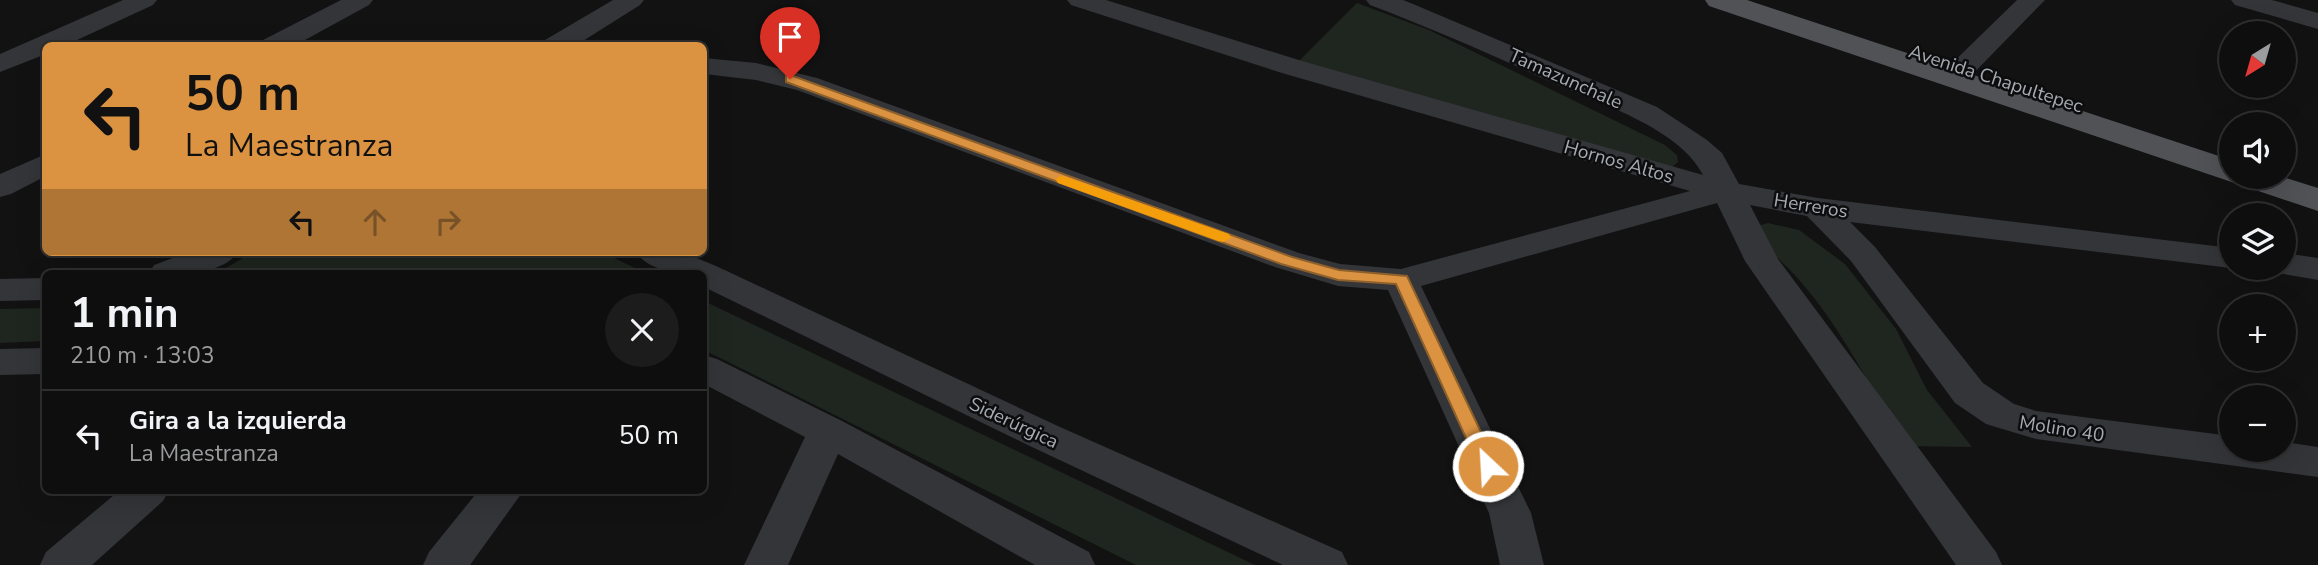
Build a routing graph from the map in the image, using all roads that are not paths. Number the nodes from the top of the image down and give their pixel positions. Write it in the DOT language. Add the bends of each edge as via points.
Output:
graph roads {
  1 [pos="144,0"];
  2 [pos="360,0"];
  3 [pos="631,0"];
  4 [pos="1080,0"];
  5 [pos="1379,0"];
  6 [pos="1719,0"];
  7 [pos="1760,0"];
  8 [pos="2032,0"];
  9 [pos="2244,0"];
  10 [pos="1427,6"];
  11 [pos="2318,21"];
  12 [pos="50,42"];
  13 [pos="281,42"];
  14 [pos="562,42"];
  15 [pos="42,45"];
  16 [pos="0,64"];
  17 [pos="707,66"];
  18 [pos="1959,73"];
  19 [pos="2219,152"];
  20 [pos="42,165"];
  21 [pos="2219,167"];
  22 [pos="2296,177"];
  23 [pos="2318,185"];
  24 [pos="0,187"];
  25 [pos="2285,189"];
  26 [pos="1725,191"];
  27 [pos="2318,200"];
  28 [pos="1818,208"];
  29 [pos="211,256"];
  30 [pos="662,256"];
  31 [pos="2219,257"];
  32 [pos="2296,265"];
  33 [pos="2318,268"];
  34 [pos="174,270"];
  35 [pos="693,270"];
  36 [pos="707,276"];
  37 [pos="1401,280"];
  38 [pos="42,289"];
  39 [pos="0,290"];
  40 [pos="42,361"];
  41 [pos="0,362"];
  42 [pos="707,370"];
  43 [pos="828,431"];
  44 [pos="2318,462"];
  45 [pos="143,494"];
  46 [pos="500,494"];
  47 [pos="62,565"];
  48 [pos="445,565"];
  49 [pos="766,565"];
  50 [pos="1073,565"];
  51 [pos="1325,565"];
  52 [pos="1522,565"];
  53 [pos="1980,565"];
  1 -- 12 [label="street"];
  2 -- 13 [label="street"];
  3 -- 14 [label="street"];
  4 -- 26 [label="street, Hornos Altos" via="1292,67"];
  5 -- 10 [label="street, Tamazunchale"];
  6 -- 18 [label="main road"];
  7 -- 18 [label="main road, Avenida Chapultepec"];
  8 -- 18 [label="street"];
  9 -- 11 [label="street"];
  10 -- 26 [label="street, Tamazunchale" via="1660,120 1700,147"];
  15 -- 16 [label="street"];
  17 -- 37 [label="street, Herreros" via="773,74 807,85 1287,260 1338,275"];
  18 -- 19 [label="main road, Avenida Chapultepec"];
  18 -- 21 [label="main road"];
  20 -- 24 [label="street"];
  22 -- 23 [label="main road"];
  25 -- 27 [label="main road"];
  26 -- 28 [label="street, Herreros"];
  26 -- 37 [label="street, Herreros"];
  26 -- 53 [label="street" via="1762,261"];
  28 -- 31 [label="street, Herreros"];
  28 -- 44 [label="street, Molino 40" via="1863,254 1969,393 1989,410 2036,425"];
  29 -- 34 [label="street"];
  30 -- 35 [label="street, Siderúrgica"];
  32 -- 33 [label="street"];
  36 -- 51 [label="street, Siderúrgica"];
  37 -- 52 [label="street" via="1510,513"];
  38 -- 39 [label="street"];
  40 -- 41 [label="street"];
  42 -- 43 [label="street"];
  43 -- 49 [label="street"];
  43 -- 50 [label="street"];
  45 -- 47 [label="street"];
  46 -- 48 [label="street"];
}
